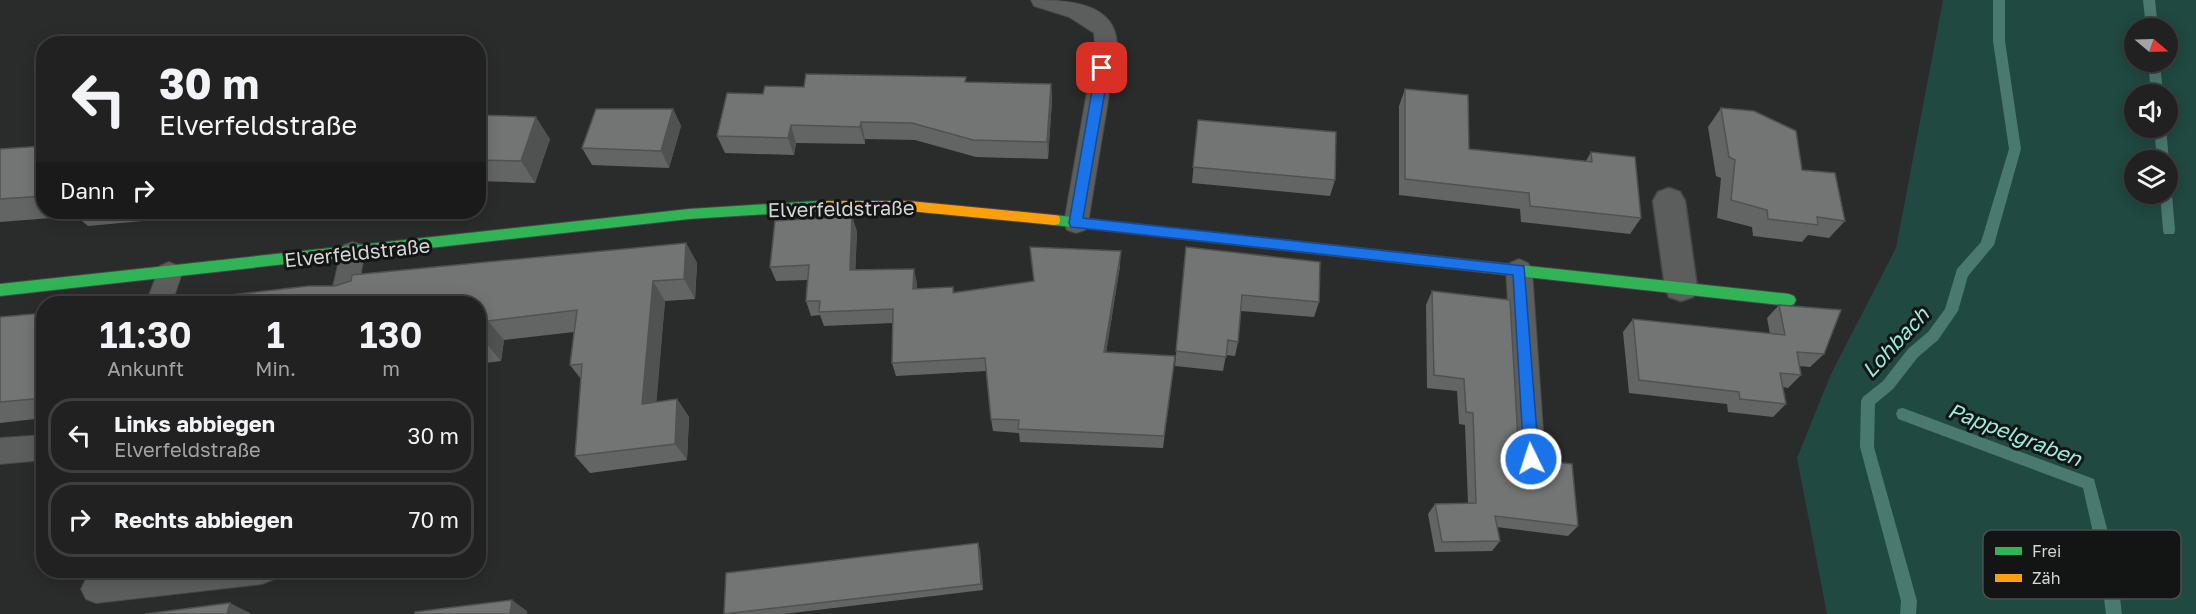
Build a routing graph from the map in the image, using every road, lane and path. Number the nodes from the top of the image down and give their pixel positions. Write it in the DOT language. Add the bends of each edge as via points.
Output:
graph roads {
  1 [pos="1052,1"];
  2 [pos="1669,201"];
  3 [pos="1076,223"];
  4 [pos="353,252"];
  5 [pos="1519,270"];
  6 [pos="169,273"];
  7 [pos="1681,287"];
  8 [pos="0,290"];
  9 [pos="161,296"];
  10 [pos="344,296"];
  11 [pos="1789,300"];
  12 [pos="36,448"];
  13 [pos="0,451"];
  14 [pos="1531,459"];
  15 [pos="192,578"];
  16 [pos="96,589"];
  1 -- 3 [label="lane" via="1097,22 1104,31 1106,45"];
  2 -- 7 [label="street"];
  3 -- 4 [label="street, Elverfeldstraße" via="909,206 820,205 690,214"];
  3 -- 5 [label="street, Elverfeldstraße"];
  4 -- 6 [label="street, Elverfeldstraße"];
  4 -- 10 [label="lane"];
  5 -- 7 [label="street, Elverfeldstraße"];
  5 -- 14 [label="lane"];
  6 -- 8 [label="street, Elverfeldstraße"];
  6 -- 9 [label="lane"];
  7 -- 11 [label="street, Elverfeldstraße"];
  12 -- 13 [label="lane"];
  15 -- 16 [label="lane"];
}
